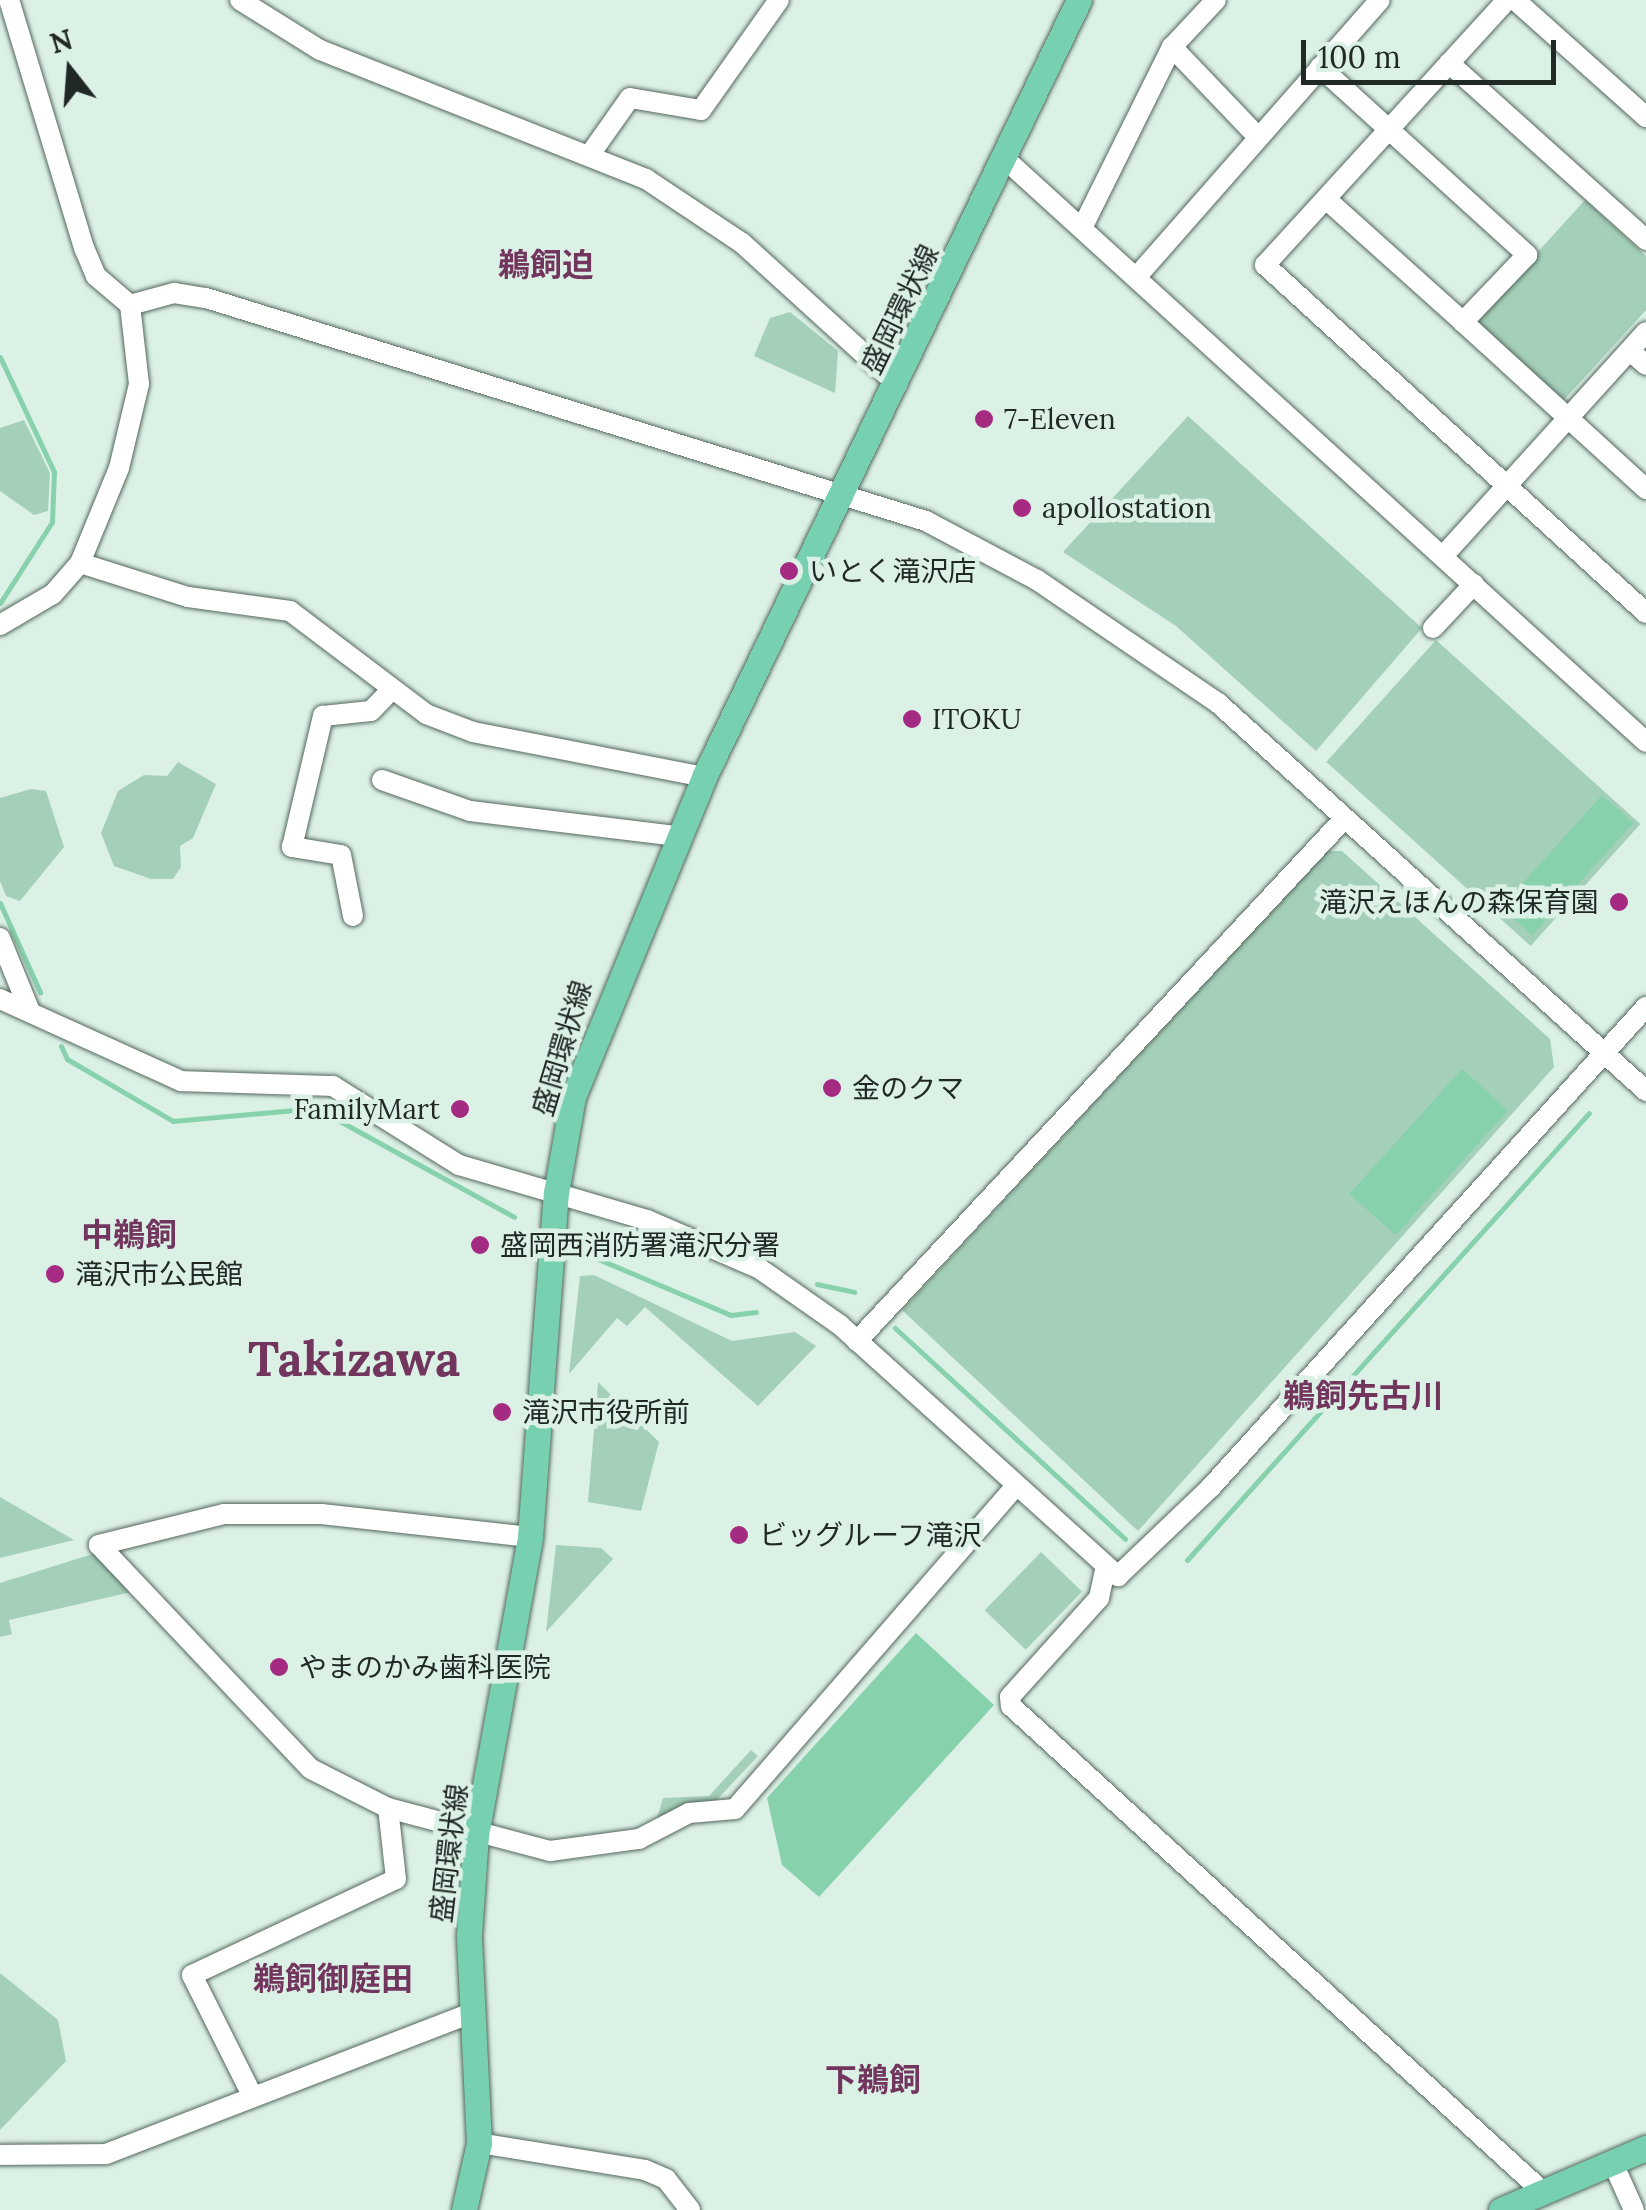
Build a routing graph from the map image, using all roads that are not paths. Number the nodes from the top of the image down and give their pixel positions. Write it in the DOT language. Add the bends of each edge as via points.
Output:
graph roads {
  1 [pos="8,0"];
  2 [pos="240,0"];
  3 [pos="779,0"];
  4 [pos="1079,0"];
  5 [pos="1216,0"];
  6 [pos="1380,0"];
  7 [pos="1507,0"];
  8 [pos="1515,0"];
  9 [pos="1172,47"];
  10 [pos="1449,63"];
  11 [pos="1320,67"];
  12 [pos="1646,118"];
  13 [pos="1386,131"];
  14 [pos="1255,134"];
  15 [pos="591,153"];
  16 [pos="1005,159"];
  17 [pos="1326,199"];
  18 [pos="1083,226"];
  19 [pos="1646,240"];
  20 [pos="1140,273"];
  21 [pos="130,305"];
  22 [pos="1463,322"];
  23 [pos="1646,332"];
  24 [pos="1638,358"];
  25 [pos="898,384"];
  26 [pos="1569,420"];
  27 [pos="1508,484"];
  28 [pos="1646,490"];
  29 [pos="842,496"];
  30 [pos="1443,556"];
  31 [pos="80,563"];
  32 [pos="1474,584"];
  33 [pos="1646,613"];
  34 [pos="0,625"];
  35 [pos="1434,628"];
  36 [pos="391,690"];
  37 [pos="1646,742"];
  38 [pos="704,778"];
  39 [pos="382,780"];
  40 [pos="1344,820"];
  41 [pos="678,836"];
  42 [pos="353,916"];
  43 [pos="0,938"];
  44 [pos="0,999"];
  45 [pos="1646,1006"];
  46 [pos="29,1009"];
  47 [pos="1604,1052"];
  48 [pos="1646,1090"];
  49 [pos="556,1193"];
  50 [pos="858,1340"];
  51 [pos="1016,1486"];
  52 [pos="530,1538"];
  53 [pos="1105,1570"];
  54 [pos="388,1808"];
  55 [pos="476,1835"];
  56 [pos="470,2013"];
  57 [pos="252,2095"];
  58 [pos="479,2143"];
  59 [pos="1646,2148"];
  60 [pos="0,2154"];
  61 [pos="1613,2162"];
  62 [pos="1544,2192"];
  63 [pos="464,2210"];
  64 [pos="690,2210"];
  65 [pos="1501,2210"];
  66 [pos="1634,2210"];
  1 -- 21 [label="street" via="84,248 96,276"];
  2 -- 15 [label="street" via="320,50"];
  3 -- 15 [label="street" via="701,110 630,98"];
  4 -- 16 [label="main road, 盛岡環状線"];
  5 -- 9 [label="street"];
  6 -- 11 [label="street"];
  7 -- 10 [label="street"];
  8 -- 12 [label="street"];
  9 -- 14 [label="street"];
  9 -- 18 [label="street"];
  10 -- 13 [label="street"];
  10 -- 19 [label="street"];
  11 -- 13 [label="street"];
  11 -- 14 [label="street"];
  13 -- 17 [label="street"];
  13 -- 22 [label="street" via="1527,255"];
  14 -- 20 [label="street"];
  15 -- 25 [label="street" via="742,244"];
  16 -- 18 [label="street"];
  16 -- 25 [label="main road, 盛岡環状線"];
  17 -- 22 [label="street"];
  17 -- 27 [label="street" via="1266,265"];
  18 -- 20 [label="street"];
  20 -- 30 [label="street"];
  21 -- 29 [label="street" via="174,293 206,298"];
  21 -- 31 [label="street" via="136,412"];
  22 -- 26 [label="street"];
  23 -- 24 [label="street"];
  24 -- 26 [label="street"];
  25 -- 29 [label="main road, 盛岡環状線"];
  26 -- 27 [label="street"];
  26 -- 28 [label="street"];
  27 -- 30 [label="street"];
  27 -- 33 [label="street"];
  29 -- 38 [label="main road, 盛岡環状線"];
  29 -- 40 [label="street" via="926,521 1108,624 1218,703"];
  30 -- 32 [label="street"];
  31 -- 34 [label="street" via="54,594"];
  31 -- 36 [label="street" via="188,597 290,611"];
  32 -- 35 [label="street"];
  32 -- 37 [label="street"];
  36 -- 38 [label="street" via="426,714 504,743"];
  36 -- 42 [label="street" via="371,711 323,716 292,848 341,854"];
  38 -- 41 [label="main road, 盛岡環状線"];
  39 -- 41 [label="street" via="470,811"];
  40 -- 47 [label="street"];
  40 -- 50 [label="street"];
  41 -- 49 [label="main road, 盛岡環状線" via="594,1033"];
  43 -- 46 [label="street"];
  44 -- 46 [label="street"];
  45 -- 47 [label="street"];
  46 -- 49 [label="street" via="180,1081 333,1086 460,1166"];
  47 -- 48 [label="street"];
  47 -- 53 [label="street" via="1129,1573"];
  49 -- 50 [label="street" via="760,1269"];
  49 -- 52 [label="main road, 盛岡環状線"];
  50 -- 51 [label="street"];
  51 -- 53 [label="street"];
  51 -- 55 [label="street" via="735,1809 689,1814 639,1839 592,1848 550,1852"];
  52 -- 54 [label="street" via="321,1514 224,1514 99,1545 310,1768"];
  52 -- 55 [label="main road, 盛岡環状線"];
  53 -- 62 [label="street" via="1099,1598 1011,1706"];
  54 -- 55 [label="street"];
  54 -- 57 [label="street" via="396,1879 192,1975"];
  55 -- 56 [label="main road, 盛岡環状線"];
  56 -- 57 [label="street"];
  56 -- 58 [label="main road, 盛岡環状線"];
  57 -- 60 [label="street" via="81,2160"];
  58 -- 63 [label="main road, 盛岡環状線"];
  58 -- 64 [label="street" via="645,2170 666,2179"];
  59 -- 61 [label="main road"];
  61 -- 62 [label="main road"];
  61 -- 66 [label="street"];
  62 -- 65 [label="main road"];
}
